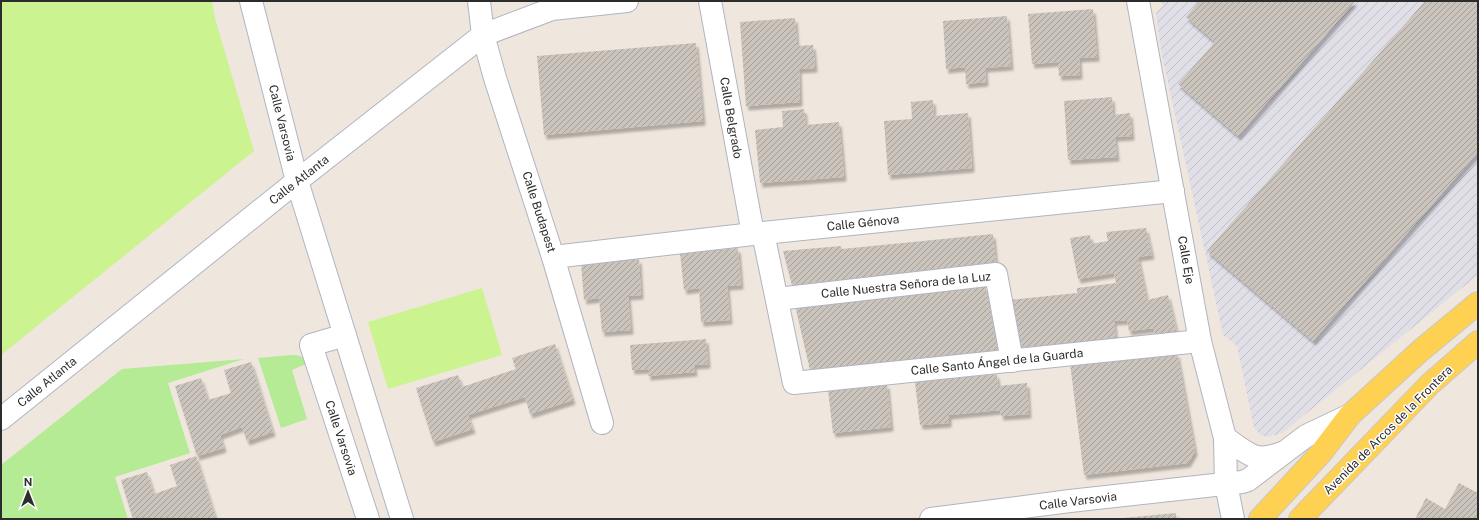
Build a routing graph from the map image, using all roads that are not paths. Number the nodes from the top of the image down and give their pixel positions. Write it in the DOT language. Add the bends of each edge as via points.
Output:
graph roads {
  1 [pos="250,1"];
  2 [pos="479,1"];
  3 [pos="627,1"];
  4 [pos="710,1"];
  5 [pos="1138,1"];
  6 [pos="584,3"];
  7 [pos="483,35"];
  8 [pos="297,181"];
  9 [pos="1173,191"];
  10 [pos="758,234"];
  11 [pos="553,257"];
  12 [pos="777,299"];
  13 [pos="1478,303"];
  14 [pos="345,335"];
  15 [pos="1200,341"];
  16 [pos="1478,342"];
  17 [pos="1012,361"];
  18 [pos="794,383"];
  19 [pos="1350,415"];
  20 [pos="1,419"];
  21 [pos="602,423"];
  22 [pos="1225,438"];
  23 [pos="1285,452"];
  24 [pos="1226,484"];
  25 [pos="1024,513"];
  26 [pos="368,519"];
  27 [pos="402,519"];
  28 [pos="930,519"];
  29 [pos="1233,519"];
  30 [pos="1260,519"];
  31 [pos="1300,519"];
  1 -- 8 [label="street, Calle Varsovia"];
  2 -- 7 [label="street, Calle Budapest"];
  3 -- 6 [label="street, Calle Atlanta"];
  4 -- 10 [label="street, Calle Belgrado"];
  5 -- 9 [label="street, Calle Eje"];
  6 -- 7 [label="street, Calle Atlanta" via="552,9"];
  7 -- 8 [label="street, Calle Atlanta"];
  7 -- 11 [label="street, Calle Budapest"];
  8 -- 14 [label="street, Calle Varsovia"];
  8 -- 20 [label="street, Calle Atlanta"];
  9 -- 10 [label="street, Calle Génova"];
  9 -- 15 [label="street, Calle Eje"];
  10 -- 11 [label="street, Calle Génova"];
  10 -- 12 [label="street, Calle Belgrado"];
  11 -- 21 [label="street, Calle Budapest"];
  12 -- 17 [label="street, Calle Nuestra Señora de la Luz" via="996,274"];
  12 -- 18 [label="street, Calle Belgrado"];
  13 -- 19 [label="main road" via="1420,351"];
  14 -- 26 [label="street, Calle Varsovia" via="311,345"];
  14 -- 27 [label="street, Calle Varsovia"];
  15 -- 17 [label="street, Calle Santo Ángel de la Guarda"];
  15 -- 22 [label="street, Calle Eje"];
  16 -- 31 [label="main road, Avenida de Arcos de la Frontera" via="1430,384"];
  17 -- 18 [label="street, Calle Santo Ángel de la Guarda"];
  19 -- 23 [label="street" via="1306,436"];
  19 -- 30 [label="main road" via="1321,453"];
  22 -- 23 [label="street" via="1255,457 1263,459"];
  22 -- 24 [label="street, Calle Eje"];
  23 -- 24 [label="street" via="1248,480"];
  24 -- 25 [label="street, Calle Varsovia" via="1070,501"];
  24 -- 29 [label="street, Calle Eje"];
  25 -- 28 [label="street, Calle Varsovia"];
}
